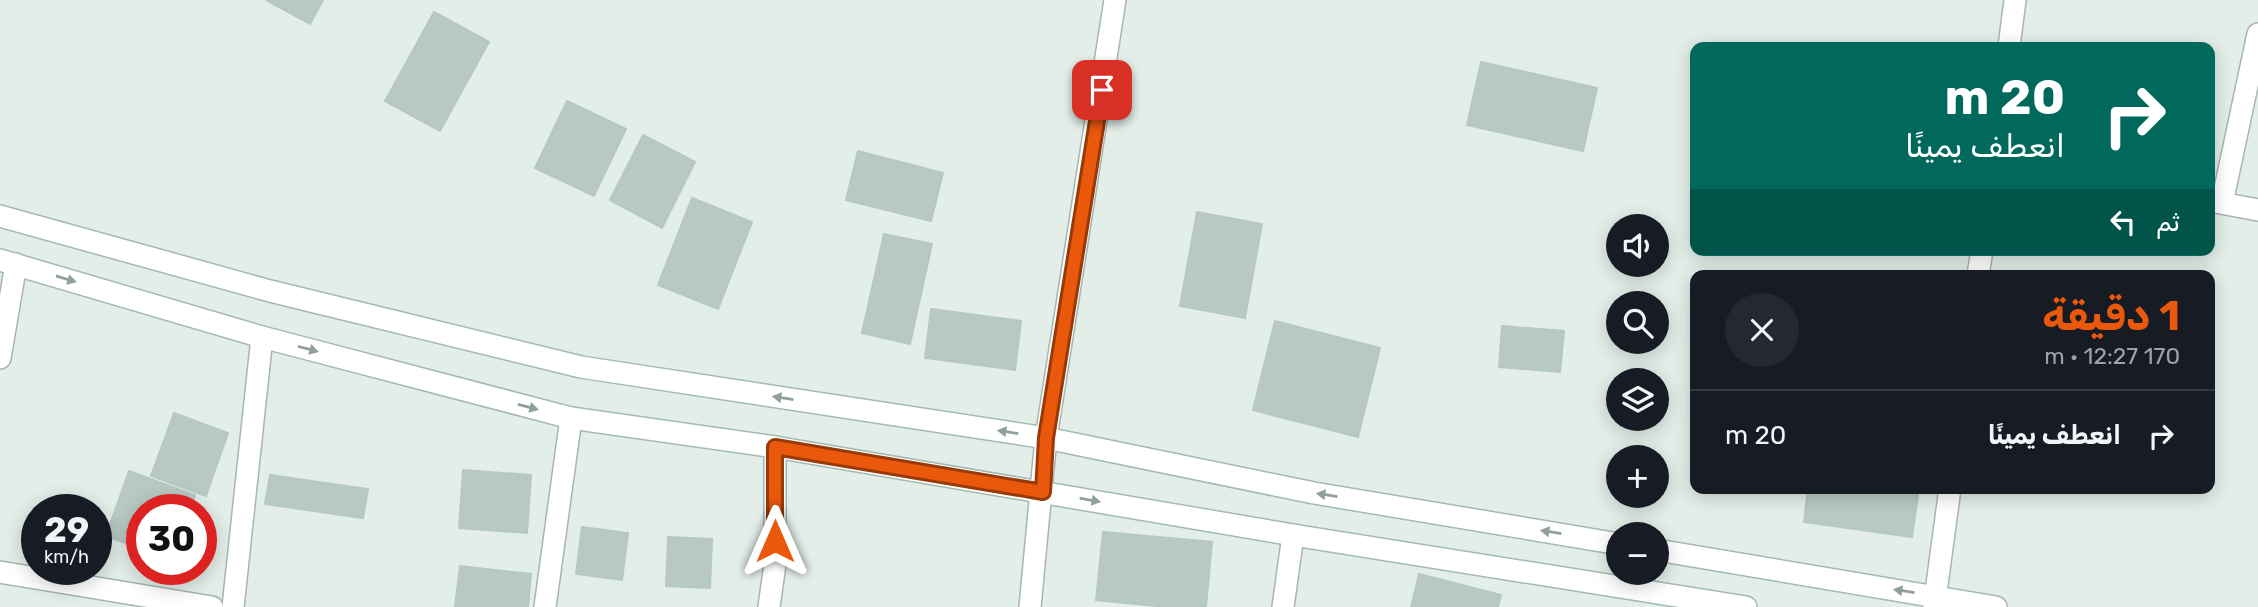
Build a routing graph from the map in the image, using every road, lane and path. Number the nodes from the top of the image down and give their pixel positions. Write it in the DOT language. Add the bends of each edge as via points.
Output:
graph roads {
  1 [pos="1115,0"];
  2 [pos="2015,0"];
  3 [pos="2258,34"];
  4 [pos="2010,42"];
  5 [pos="2216,202"];
  6 [pos="2258,210"];
  7 [pos="0,216"];
  8 [pos="8,262"];
  9 [pos="262,337"];
  10 [pos="0,358"];
  11 [pos="571,418"];
  12 [pos="1046,438"];
  13 [pos="775,447"];
  14 [pos="1043,492"];
  15 [pos="1949,494"];
  16 [pos="1293,536"];
  17 [pos="1606,542"];
  18 [pos="1669,552"];
  19 [pos="0,572"];
  20 [pos="1934,602"];
  21 [pos="212,607"];
  22 [pos="233,607"];
  23 [pos="545,607"];
  24 [pos="769,607"];
  25 [pos="1030,607"];
  26 [pos="1283,607"];
  27 [pos="1746,607"];
  28 [pos="1996,607"];
  1 -- 12 [label="main road"];
  2 -- 4 [label="main road"];
  3 -- 5 [label="main road"];
  5 -- 6 [label="main road"];
  12 -- 7 [label="main road, one-way" via="581,367 270,291"];
  8 -- 9 [label="main road, one-way"];
  8 -- 10 [label="main road"];
  9 -- 11 [label="main road, one-way"];
  9 -- 22 [label="main road"];
  11 -- 13 [label="main road"];
  11 -- 23 [label="main road"];
  12 -- 14 [label="main road"];
  17 -- 12 [label="main road, one-way" via="1314,493"];
  13 -- 14 [label="main road"];
  13 -- 24 [label="main road" via="775,564"];
  14 -- 16 [label="main road, one-way"];
  14 -- 25 [label="main road"];
  15 -- 20 [label="main road"];
  16 -- 26 [label="main road"];
  16 -- 27 [label="main road"];
  20 -- 18 [label="main road, one-way"];
  19 -- 21 [label="main road"];
  20 -- 28 [label="main road"];
}
